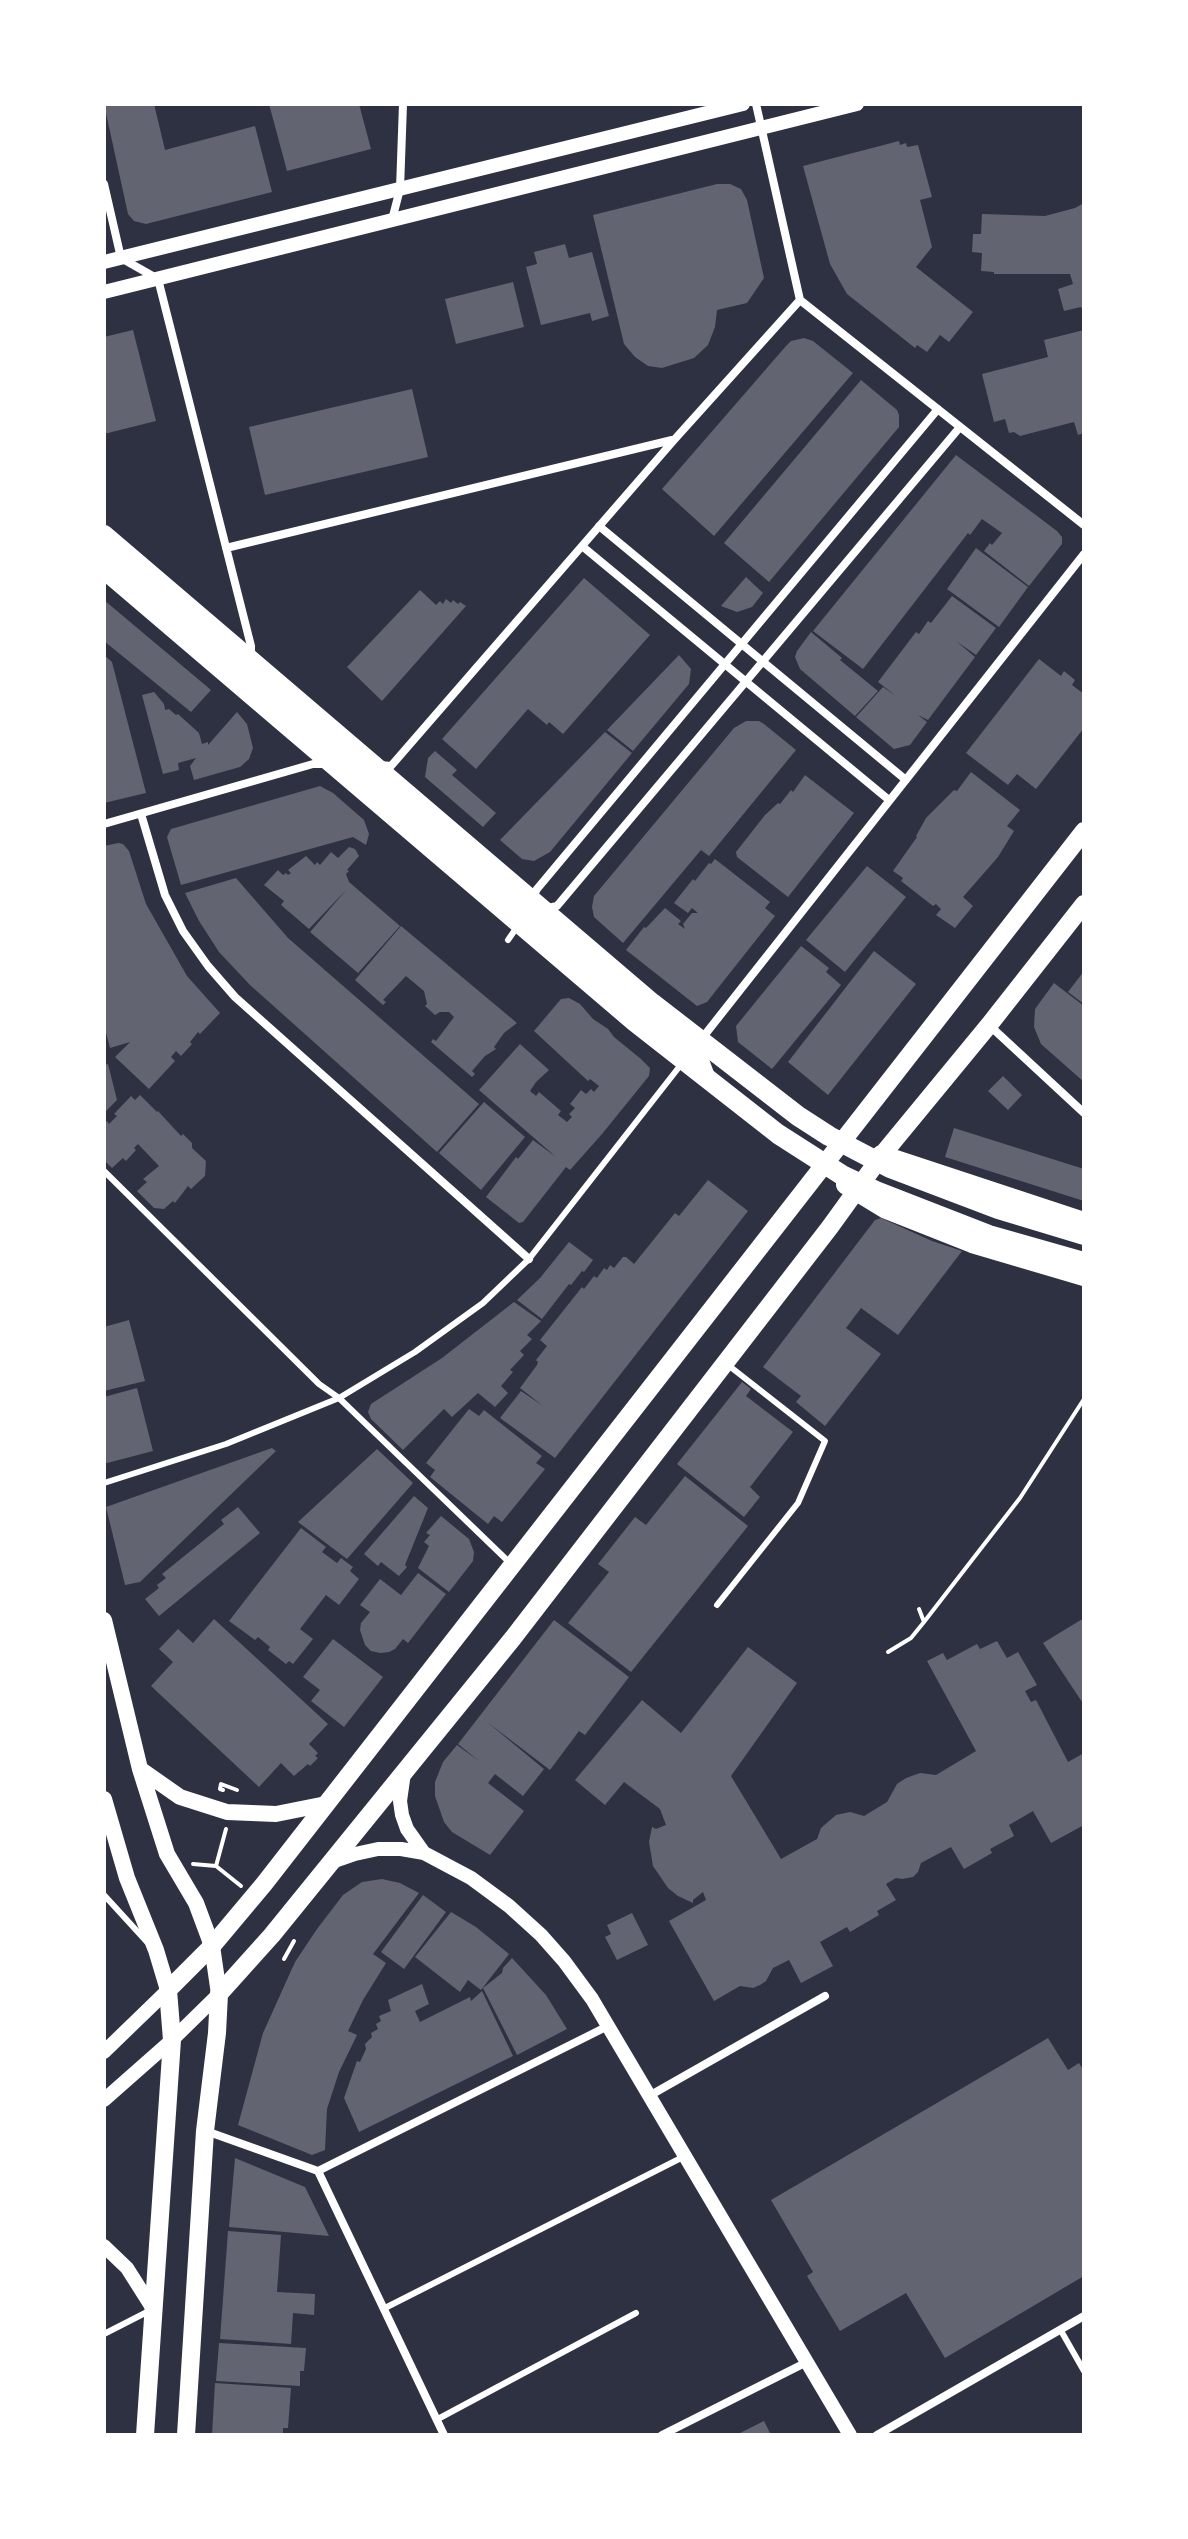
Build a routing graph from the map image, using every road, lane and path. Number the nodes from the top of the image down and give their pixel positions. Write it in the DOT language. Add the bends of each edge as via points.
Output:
graph roads {
  1 [pos="403,104"];
  2 [pos="743,104"];
  3 [pos="756,104"];
  4 [pos="857,104"];
  5 [pos="761,128"];
  6 [pos="104,184"];
  7 [pos="400,189"];
  8 [pos="392,220"];
  9 [pos="121,258"];
  10 [pos="104,262"];
  11 [pos="158,279"];
  12 [pos="104,292"];
  13 [pos="800,300"];
  14 [pos="938,409"];
  15 [pos="960,427"];
  16 [pos="674,440"];
  17 [pos="1084,525"];
  18 [pos="599,526"];
  19 [pos="104,535"];
  20 [pos="582,546"];
  21 [pos="226,548"];
  22 [pos="104,554"];
  23 [pos="1084,554"];
  24 [pos="104,569"];
  25 [pos="742,644"];
  26 [pos="763,662"];
  27 [pos="725,664"];
  28 [pos="253,682"];
  29 [pos="746,682"];
  30 [pos="304,725"];
  31 [pos="348,763"];
  32 [pos="313,764"];
  33 [pos="906,780"];
  34 [pos="889,800"];
  35 [pos="141,814"];
  36 [pos="104,824"];
  37 [pos="1084,831"];
  38 [pos="1084,904"];
  39 [pos="524,913"];
  40 [pos="508,940"];
  41 [pos="989,1025"];
  42 [pos="707,1032"];
  43 [pos="696,1057"];
  44 [pos="1084,1113"];
  45 [pos="845,1138"];
  46 [pos="882,1155"];
  47 [pos="820,1169"];
  48 [pos="104,1171"];
  49 [pos="855,1191"];
  50 [pos="1084,1221"];
  51 [pos="1084,1235"];
  52 [pos="529,1259"];
  53 [pos="1084,1262"];
  54 [pos="1084,1277"];
  55 [pos="725,1363"];
  56 [pos="339,1398"];
  57 [pos="1084,1399"];
  58 [pos="104,1483"];
  59 [pos="513,1565"];
  60 [pos="717,1605"];
  61 [pos="919,1609"];
  62 [pos="104,1620"];
  63 [pos="924,1622"];
  64 [pos="888,1652"];
  65 [pos="140,1769"];
  66 [pos="404,1772"];
  67 [pos="104,1799"];
  68 [pos="326,1804"];
  69 [pos="424,1853"];
  70 [pos="332,1862"];
  71 [pos="184,1863"];
  72 [pos="104,1895"];
  73 [pos="251,1895"];
  74 [pos="212,1946"];
  75 [pos="156,1950"];
  76 [pos="168,1990"];
  77 [pos="219,1994"];
  78 [pos="825,1996"];
  79 [pos="608,2026"];
  80 [pos="172,2040"];
  81 [pos="104,2052"];
  82 [pos="649,2096"];
  83 [pos="104,2100"];
  84 [pos="205,2131"];
  85 [pos="685,2156"];
  86 [pos="318,2171"];
  87 [pos="104,2246"];
  88 [pos="153,2309"];
  89 [pos="383,2309"];
  90 [pos="636,2313"];
  91 [pos="1084,2316"];
  92 [pos="1060,2329"];
  93 [pos="104,2334"];
  94 [pos="807,2362"];
  95 [pos="1084,2371"];
  96 [pos="436,2420"];
  97 [pos="145,2435"];
  98 [pos="186,2435"];
  99 [pos="444,2435"];
  100 [pos="662,2435"];
  101 [pos="850,2435"];
  102 [pos="877,2435"];
  1 -- 7 [label="street"];
  2 -- 7 [label="street"];
  3 -- 5 [label="street"];
  4 -- 5 [label="street"];
  5 -- 8 [label="street"];
  5 -- 13 [label="street"];
  6 -- 9 [label="street"];
  7 -- 8 [label="street"];
  7 -- 9 [label="street"];
  8 -- 11 [label="street"];
  9 -- 10 [label="street"];
  9 -- 11 [label="street"];
  11 -- 12 [label="street"];
  11 -- 21 [label="street"];
  13 -- 14 [label="street"];
  13 -- 16 [label="street"];
  14 -- 15 [label="street"];
  14 -- 25 [label="street"];
  15 -- 17 [label="street"];
  15 -- 26 [label="street"];
  16 -- 18 [label="street"];
  16 -- 21 [label="street"];
  18 -- 20 [label="street"];
  18 -- 25 [label="street"];
  19 -- 51 [label="highway" via="652,1003 798,1116 890,1168"];
  20 -- 27 [label="street"];
  20 -- 31 [label="street" via="391,766"];
  21 -- 28 [label="street" via="251,646"];
  22 -- 28 [label="main road"];
  23 -- 33 [label="street"];
  24 -- 53 [label="highway" via="622,1011 778,1134 876,1191 989,1235"];
  25 -- 26 [label="street"];
  25 -- 27 [label="street"];
  26 -- 29 [label="street"];
  26 -- 33 [label="street"];
  27 -- 29 [label="street"];
  27 -- 39 [label="street" via="537,889"];
  28 -- 30 [label="main road"];
  29 -- 34 [label="street"];
  29 -- 39 [label="street" via="557,906"];
  30 -- 31 [label="main road"];
  30 -- 32 [label="main road" via="318,741 320,754"];
  31 -- 32 [label="street"];
  31 -- 39 [label="main road"];
  32 -- 35 [label="street"];
  33 -- 34 [label="street"];
  34 -- 42 [label="street"];
  35 -- 36 [label="street"];
  35 -- 52 [label="street" via="165,895 183,931 235,997"];
  37 -- 45 [label="main road"];
  38 -- 41 [label="main road"];
  39 -- 40 [label="lane"];
  39 -- 43 [label="main road"];
  41 -- 44 [label="street"];
  41 -- 46 [label="main road"];
  42 -- 43 [label="lane"];
  43 -- 45 [label="main road" via="732,1062 818,1125"];
  43 -- 47 [label="main road" via="709,1087"];
  43 -- 52 [label="lane"];
  45 -- 46 [label="main road"];
  45 -- 47 [label="main road"];
  46 -- 49 [label="main road"];
  46 -- 50 [label="main road"];
  47 -- 49 [label="main road"];
  47 -- 59 [label="main road"];
  48 -- 56 [label="lane"];
  49 -- 54 [label="main road" via="886,1210 972,1244"];
  49 -- 55 [label="main road"];
  52 -- 56 [label="lane" via="483,1303"];
  55 -- 60 [label="lane" via="825,1441 798,1503"];
  55 -- 66 [label="main road"];
  56 -- 58 [label="lane" via="226,1444"];
  56 -- 59 [label="lane"];
  57 -- 63 [label="path" via="1020,1498"];
  59 -- 68 [label="main road"];
  61 -- 63 [label="path"];
  62 -- 65 [label="main road"];
  63 -- 64 [label="path"];
  65 -- 68 [label="main road" via="180,1797 227,1812 276,1814"];
  65 -- 74 [label="main road" via="167,1854 196,1903"];
  66 -- 69 [label="street" via="402,1815"];
  66 -- 70 [label="main road"];
  67 -- 75 [label="main road"];
  68 -- 74 [label="main road"];
  69 -- 70 [label="street" via="378,1849"];
  69 -- 79 [label="street" via="471,1878 541,1935"];
  70 -- 77 [label="main road"];
  71 -- 73 [label="path" via="216,1866"];
  72 -- 75 [label="lane"];
  74 -- 76 [label="main road"];
  74 -- 77 [label="main road"];
  75 -- 76 [label="main road"];
  76 -- 80 [label="main road"];
  76 -- 81 [label="street"];
  77 -- 80 [label="street"];
  77 -- 84 [label="main road"];
  78 -- 82 [label="street"];
  79 -- 82 [label="street"];
  79 -- 86 [label="street"];
  80 -- 83 [label="street"];
  80 -- 88 [label="main road"];
  82 -- 85 [label="street"];
  84 -- 86 [label="street"];
  84 -- 98 [label="main road"];
  85 -- 89 [label="lane"];
  85 -- 94 [label="street"];
  86 -- 89 [label="street"];
  87 -- 88 [label="street" via="127,2268"];
  88 -- 93 [label="lane"];
  88 -- 97 [label="main road"];
  89 -- 96 [label="street"];
  90 -- 96 [label="lane"];
  91 -- 92 [label="street"];
  92 -- 95 [label="lane"];
  92 -- 102 [label="street"];
  94 -- 100 [label="street"];
  94 -- 101 [label="street"];
  96 -- 99 [label="street"];
}
